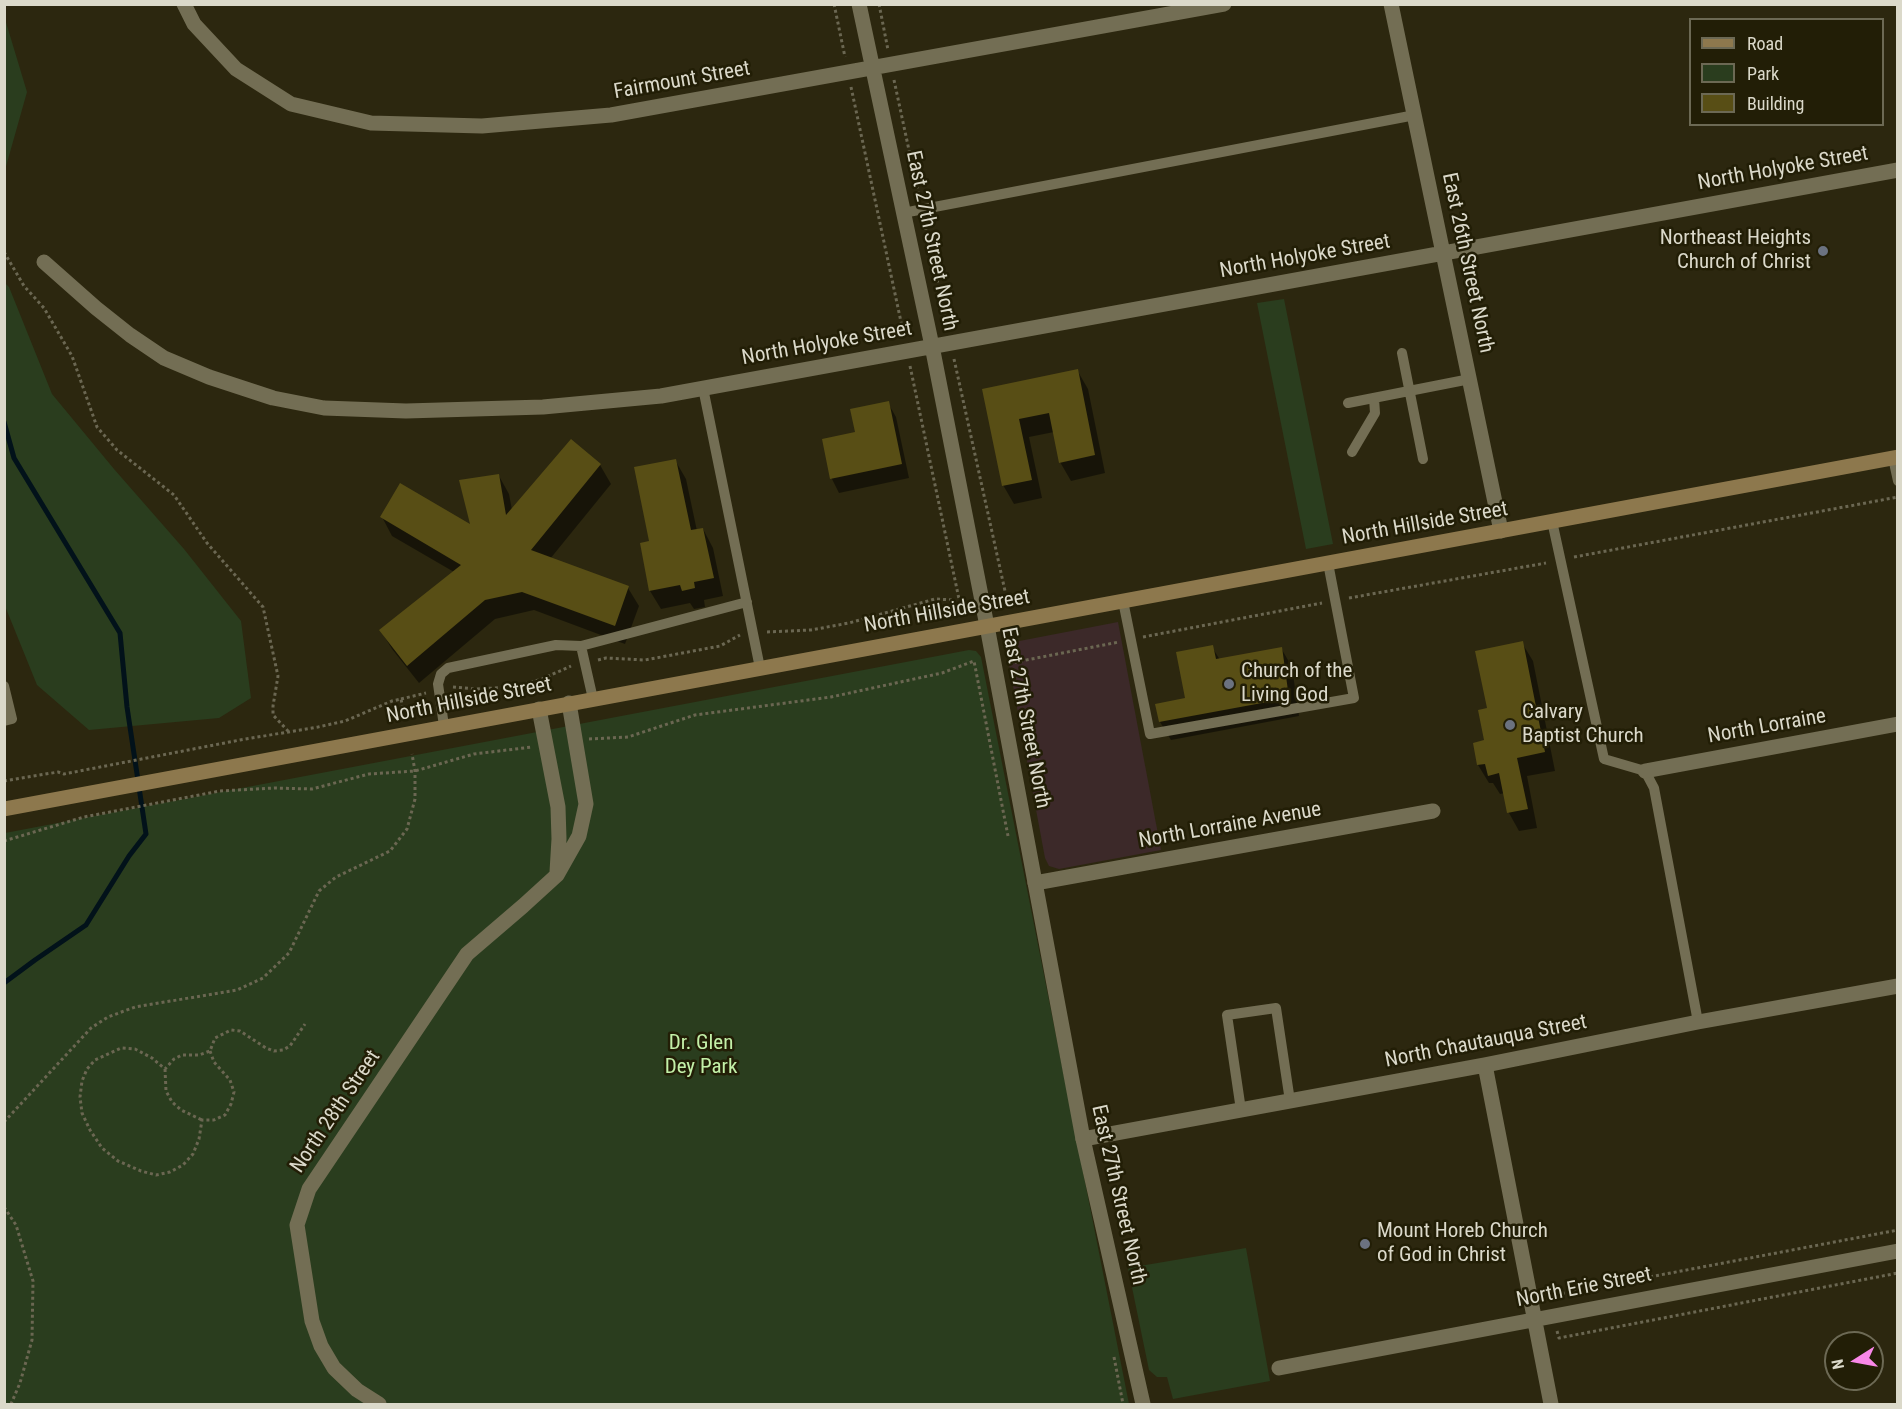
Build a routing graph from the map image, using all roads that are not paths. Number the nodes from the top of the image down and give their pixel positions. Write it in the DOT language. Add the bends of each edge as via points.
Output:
graph roads {
  1 [pos="184,4"];
  2 [pos="859,4"];
  3 [pos="1224,4"];
  4 [pos="1391,4"];
  5 [pos="872,69"];
  6 [pos="1415,115"];
  7 [pos="1898,170"];
  8 [pos="903,213"];
  9 [pos="1444,252"];
  10 [pos="44,262"];
  11 [pos="933,346"];
  12 [pos="1402,353"];
  13 [pos="1470,380"];
  14 [pos="703,388"];
  15 [pos="1410,391"];
  16 [pos="1374,398"];
  17 [pos="1348,403"];
  18 [pos="1352,452"];
  19 [pos="1895,458"];
  20 [pos="1423,459"];
  21 [pos="1898,481"];
  22 [pos="1552,521"];
  23 [pos="1501,531"];
  24 [pos="1328,563"];
  25 [pos="1123,601"];
  26 [pos="747,602"];
  27 [pos="987,626"];
  28 [pos="581,646"];
  29 [pos="760,668"];
  30 [pos="4,686"];
  31 [pos="593,699"];
  32 [pos="569,703"];
  33 [pos="539,709"];
  34 [pos="4,721"];
  35 [pos="1898,724"];
  36 [pos="444,726"];
  37 [pos="1645,771"];
  38 [pos="4,809"];
  39 [pos="1433,811"];
  40 [pos="556,875"];
  41 [pos="1035,883"];
  42 [pos="1898,987"];
  43 [pos="1698,1022"];
  44 [pos="1485,1065"];
  45 [pos="1290,1101"];
  46 [pos="1241,1110"];
  47 [pos="1083,1139"];
  48 [pos="1898,1251"];
  49 [pos="1534,1318"];
  50 [pos="1279,1368"];
  51 [pos="379,1404"];
  52 [pos="1143,1404"];
  53 [pos="1551,1404"];
  1 -- 5 [label="street, Fairmount Street" via="195,24 236,69 291,104 371,123 482,126 611,116"];
  2 -- 5 [label="street, East 27th Street North"];
  3 -- 5 [label="street, Fairmount Street"];
  4 -- 6 [label="street, East 26th Street North"];
  5 -- 8 [label="street, East 27th Street North"];
  6 -- 8 [label="lane"];
  6 -- 9 [label="street, East 26th Street North"];
  7 -- 9 [label="street, North Holyoke Street"];
  8 -- 11 [label="street, East 27th Street North"];
  9 -- 11 [label="street, North Holyoke Street"];
  9 -- 13 [label="street, East 26th Street North"];
  10 -- 14 [label="street, North Holyoke Street" via="96,308 164,358 273,398 324,408 406,411 543,407"];
  11 -- 14 [label="street, North Holyoke Street"];
  11 -- 27 [label="street, East 27th Street North"];
  12 -- 15 [label="lane"];
  13 -- 15 [label="lane"];
  13 -- 23 [label="street, East 26th Street North"];
  14 -- 26 [label="lane"];
  15 -- 16 [label="lane"];
  15 -- 20 [label="lane"];
  16 -- 17 [label="lane"];
  16 -- 18 [label="lane" via="1375,413"];
  19 -- 21 [label="lane"];
  19 -- 22 [label="main road, North Hillside Street"];
  22 -- 23 [label="main road, North Hillside Street"];
  22 -- 37 [label="lane" via="1604,759"];
  23 -- 24 [label="main road, North Hillside Street"];
  24 -- 25 [label="main road, North Hillside Street"];
  24 -- 25 [label="lane" via="1354,698 1150,734"];
  25 -- 27 [label="main road, North Hillside Street"];
  26 -- 28 [label="lane"];
  26 -- 29 [label="lane"];
  27 -- 29 [label="main road, North Hillside Street"];
  27 -- 41 [label="street, East 27th Street North"];
  28 -- 31 [label="lane"];
  28 -- 36 [label="lane" via="556,645 448,668 438,684"];
  29 -- 31 [label="main road, North Hillside Street"];
  30 -- 34 [label="lane" via="12,719"];
  31 -- 32 [label="main road, North Hillside Street"];
  32 -- 33 [label="main road, North Hillside Street"];
  32 -- 40 [label="street, North 28th Street" via="586,804 579,836"];
  33 -- 36 [label="main road, North Hillside Street"];
  33 -- 40 [label="street" via="558,807"];
  35 -- 37 [label="street, North Lorraine"];
  36 -- 38 [label="main road, North Hillside Street"];
  37 -- 43 [label="lane" via="1654,788"];
  39 -- 41 [label="street, North Lorraine Avenue"];
  40 -- 51 [label="street, North 28th Street" via="467,954 309,1189 297,1226 312,1321 334,1368"];
  41 -- 47 [label="street, East 27th Street North"];
  42 -- 43 [label="street, North Chautauqua Street"];
  43 -- 44 [label="street, North Chautauqua Street"];
  44 -- 45 [label="street, North Chautauqua Street"];
  44 -- 49 [label="street"];
  45 -- 46 [label="street, North Chautauqua Street"];
  45 -- 46 [label="lane" via="1276,1008 1227,1015"];
  46 -- 47 [label="street, North Chautauqua Street"];
  47 -- 52 [label="street, East 27th Street North"];
  48 -- 49 [label="street, North Erie Street"];
  49 -- 50 [label="street, North Erie Street"];
  49 -- 53 [label="street"];
}
